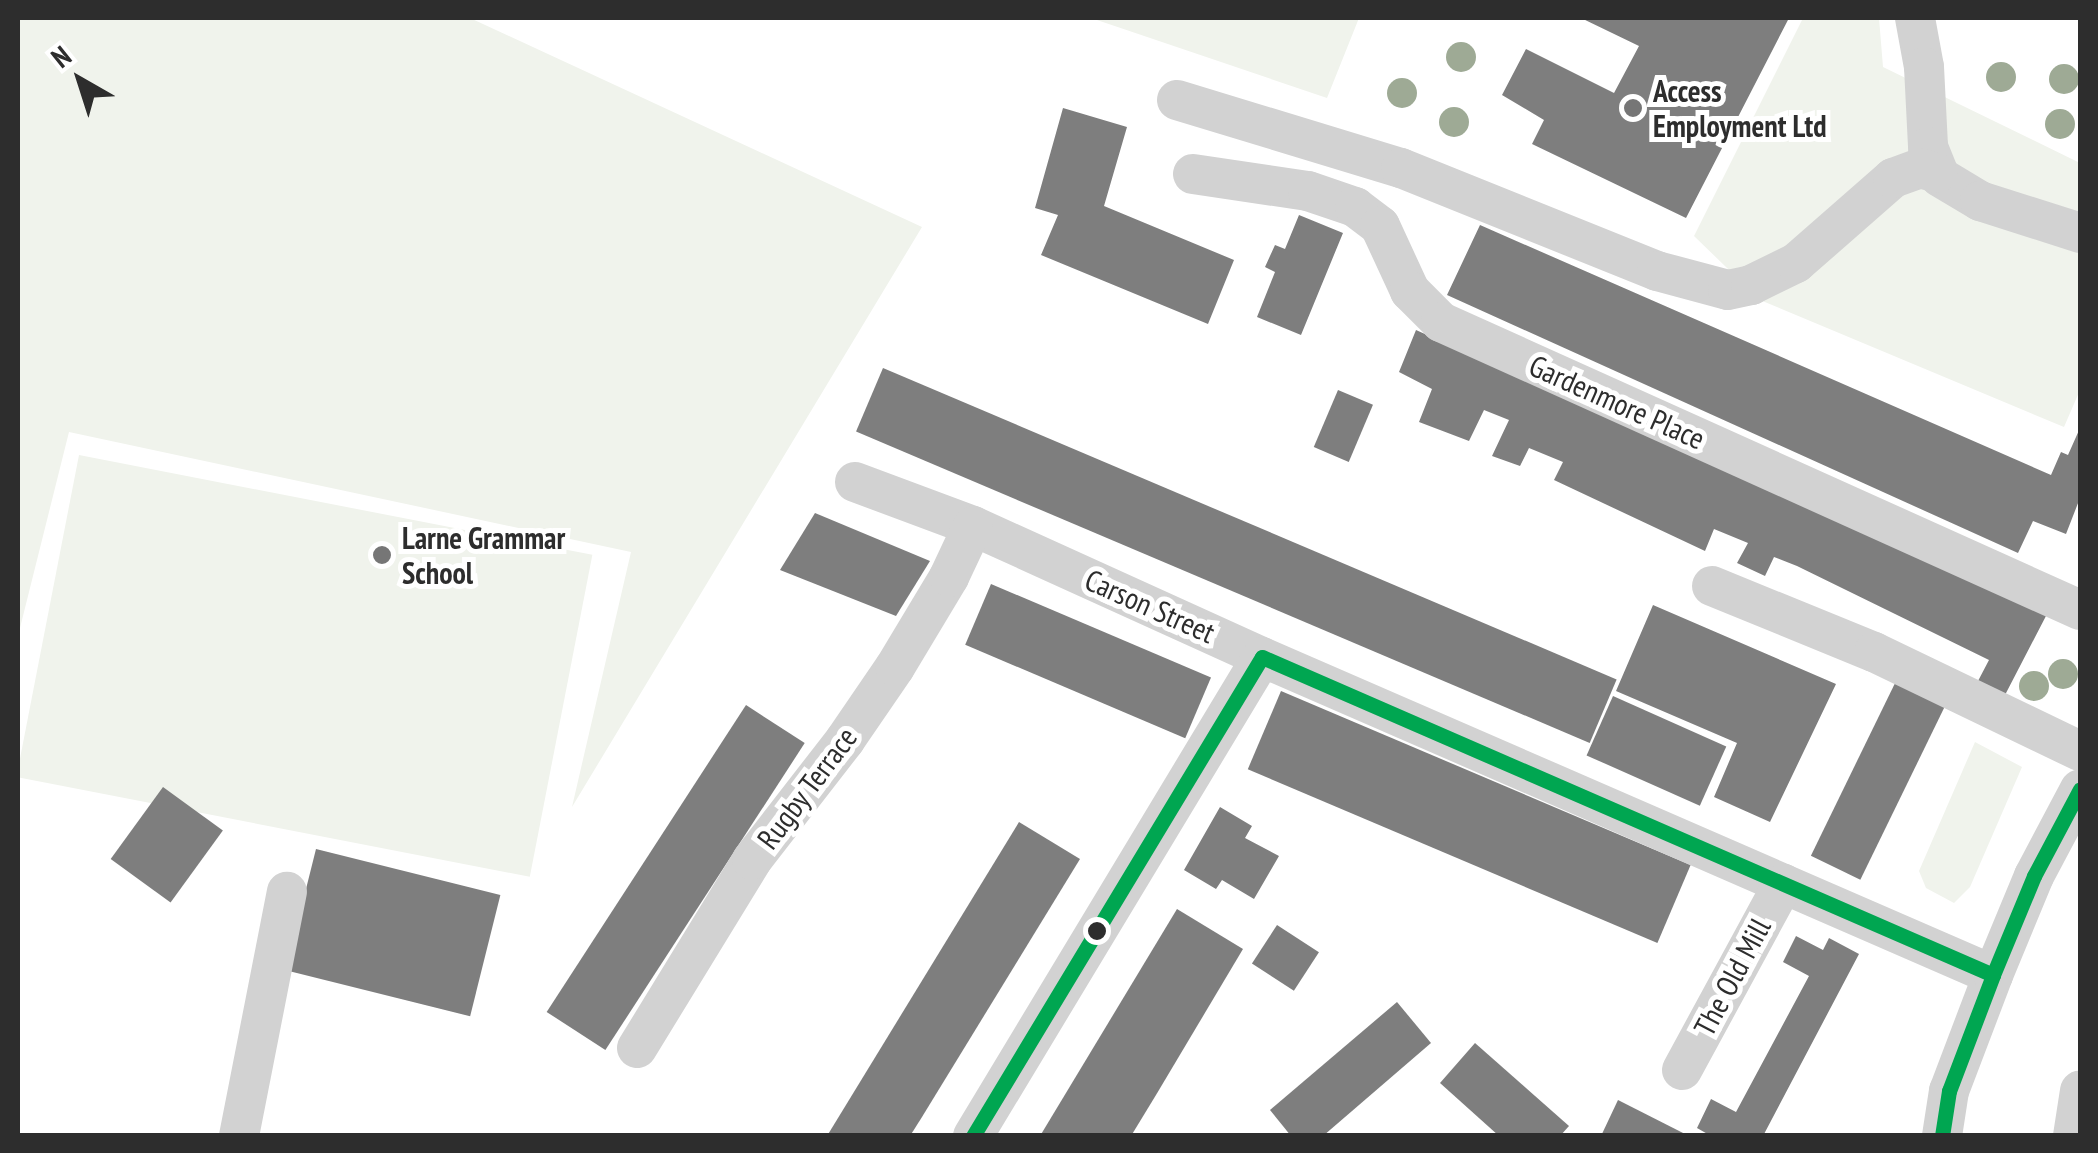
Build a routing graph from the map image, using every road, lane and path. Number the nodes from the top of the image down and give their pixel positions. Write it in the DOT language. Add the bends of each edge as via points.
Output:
graph roads {
  1 [pos="1915,18"];
  2 [pos="1177,100"];
  3 [pos="1937,172"];
  4 [pos="1193,174"];
  5 [pos="2080,234"];
  6 [pos="856,482"];
  7 [pos="973,526"];
  8 [pos="1712,586"];
  9 [pos="2080,610"];
  10 [pos="1262,657"];
  11 [pos="2080,751"];
  12 [pos="2080,789"];
  13 [pos="1782,884"];
  14 [pos="287,892"];
  15 [pos="1993,975"];
  16 [pos="637,1048"];
  17 [pos="1682,1070"];
  18 [pos="2080,1092"];
  19 [pos="239,1136"];
  20 [pos="973,1136"];
  21 [pos="1942,1136"];
  22 [pos="2073,1136"];
  1 -- 3 [label="street" via="1928,146"];
  2 -- 3 [label="street" via="1401,168 1656,272 1728,290 1796,262 1894,178 1920,168"];
  3 -- 5 [label="street" via="1968,196"];
  4 -- 9 [label="street, Gardenmore Place" via="1308,191 1355,206 1380,226 1413,296 1441,322"];
  6 -- 7 [label="street, Carson Street"];
  7 -- 10 [label="street, Carson Street"];
  7 -- 16 [label="street, Rugby Terrace" via="895,666 752,860"];
  8 -- 11 [label="street" via="1874,652"];
  10 -- 13 [label="street, Carson Street"];
  10 -- 20 [label="street"];
  12 -- 15 [label="street"];
  13 -- 15 [label="street, Carson Street"];
  13 -- 17 [label="street, The Old Mill"];
  14 -- 19 [label="street"];
  15 -- 21 [label="street" via="1949,1091"];
  18 -- 22 [label="street"];
}
